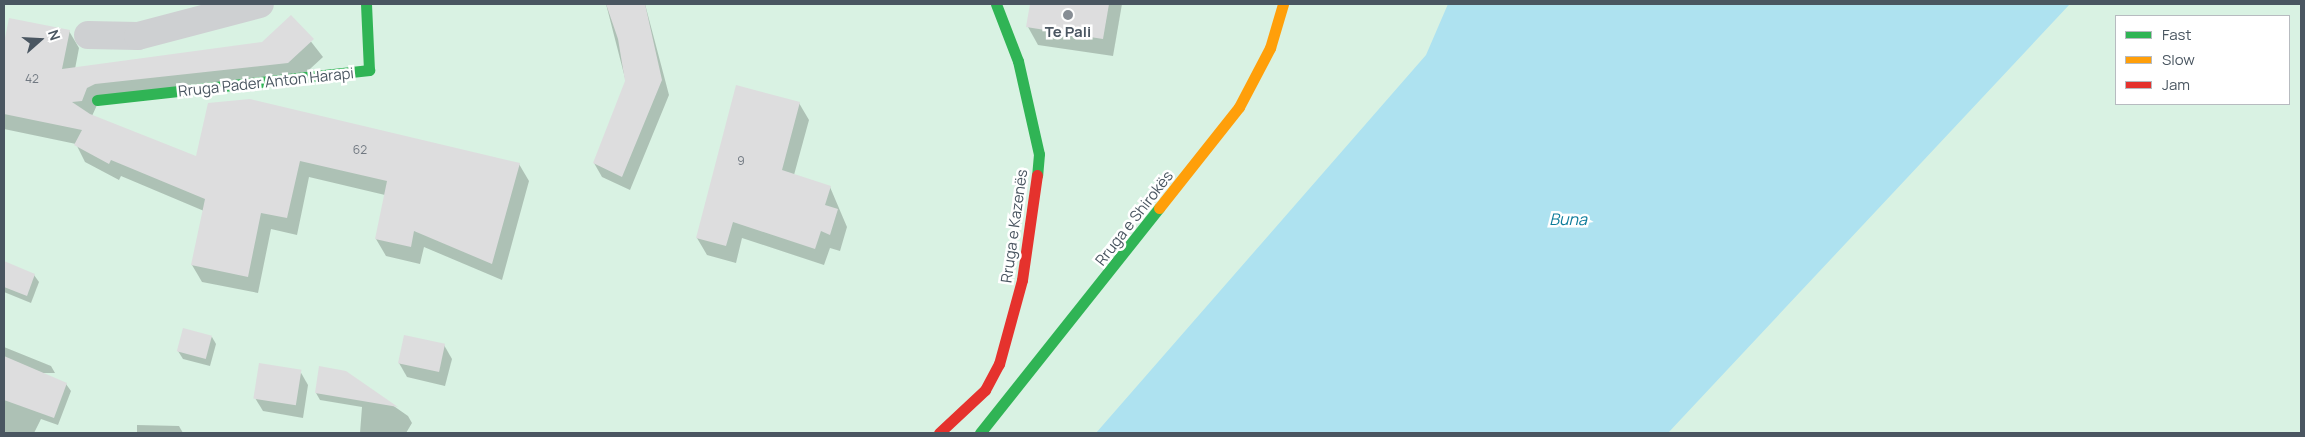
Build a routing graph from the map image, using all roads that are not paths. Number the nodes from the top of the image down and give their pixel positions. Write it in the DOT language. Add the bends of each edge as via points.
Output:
graph roads {
  1 [pos="260,4"];
  2 [pos="366,4"];
  3 [pos="996,4"];
  4 [pos="1283,4"];
  5 [pos="88,35"];
  6 [pos="96,100"];
  7 [pos="939,433"];
  8 [pos="980,433"];
  1 -- 5 [label="street" via="138,36"];
  2 -- 6 [label="street, Rruga Pader Anton Harapi" via="369,70"];
  3 -- 7 [label="street, Rruga e Kazenës" via="1018,61 1039,154 1033,214 1022,280 1000,364 985,390"];
  4 -- 8 [label="street, Rruga e Shirokës" via="1270,48 1239,107"];
}
